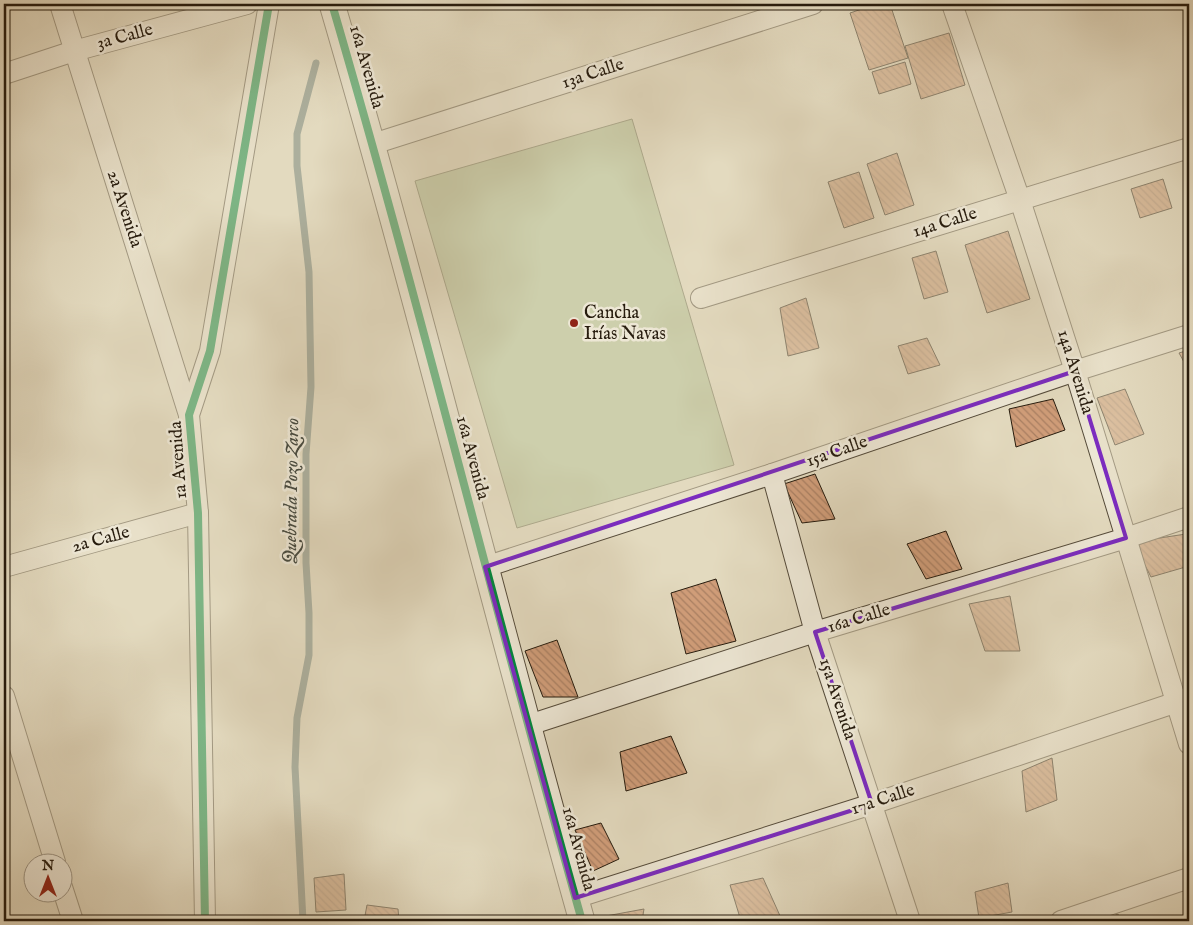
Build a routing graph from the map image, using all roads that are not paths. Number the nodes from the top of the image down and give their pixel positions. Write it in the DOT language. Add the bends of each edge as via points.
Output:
graph roads {
  1 [pos="60,4"];
  2 [pos="247,4"];
  3 [pos="269,4"];
  4 [pos="332,4"];
  5 [pos="813,4"];
  6 [pos="952,4"];
  7 [pos="74,51"];
  8 [pos="4,74"];
  9 [pos="373,144"];
  10 [pos="1189,148"];
  11 [pos="1020,200"];
  12 [pos="701,298"];
  13 [pos="1189,335"];
  14 [pos="1075,371"];
  15 [pos="189,415"];
  16 [pos="772,474"];
  17 [pos="198,513"];
  18 [pos="1189,517"];
  19 [pos="1126,538"];
  20 [pos="4,567"];
  21 [pos="485,567"];
  22 [pos="815,632"];
  23 [pos="4,696"];
  24 [pos="1183,700"];
  25 [pos="529,725"];
  26 [pos="1189,744"];
  27 [pos="872,804"];
  28 [pos="52,852"];
  29 [pos="1189,878"];
  30 [pos="575,898"];
  31 [pos="67,902"];
  32 [pos="73,921"];
  33 [pos="205,921"];
  34 [pos="582,921"];
  35 [pos="910,921"];
  36 [pos="1061,921"];
  1 -- 7 [label="street, 2a Avenida"];
  2 -- 7 [label="street, 3a Calle"];
  3 -- 15 [label="street, 1a Avenida" via="210,351"];
  4 -- 9 [label="street, 16a Avenida"];
  5 -- 9 [label="street, 13a Calle"];
  6 -- 11 [label="street, 14a Avenida"];
  7 -- 8 [label="street, 3a Calle"];
  7 -- 15 [label="street, 2a Avenida"];
  9 -- 21 [label="street, 16a Avenida"];
  10 -- 11 [label="street, 14a Calle"];
  11 -- 12 [label="street, 14a Calle"];
  11 -- 14 [label="street, 14a Avenida"];
  13 -- 14 [label="street, 15a Calle"];
  14 -- 16 [label="street, 15a Calle"];
  14 -- 19 [label="street, 14a Avenida"];
  15 -- 17 [label="street, 1a Avenida"];
  16 -- 21 [label="street, 15a Calle"];
  16 -- 22 [label="street, 15a Avenida"];
  17 -- 20 [label="street, 2a Calle"];
  17 -- 33 [label="street, 1a Avenida"];
  18 -- 19 [label="street, 16a Calle"];
  19 -- 22 [label="street, 16a Calle"];
  19 -- 24 [label="street, 14a Avenida"];
  21 -- 25 [label="street, 16a Avenida"];
  22 -- 25 [label="street, 16a Calle"];
  22 -- 27 [label="street, 15a Avenida"];
  23 -- 28 [label="street"];
  24 -- 26 [label="street, 14a Avenida"];
  24 -- 27 [label="street, 17a Calle"];
  25 -- 30 [label="street, 16a Avenida"];
  27 -- 30 [label="street, 17a Calle"];
  27 -- 35 [label="street, 15a Avenida"];
  29 -- 36 [label="street"];
  30 -- 34 [label="street, 16a Avenida"];
  31 -- 32 [label="street"];
}
